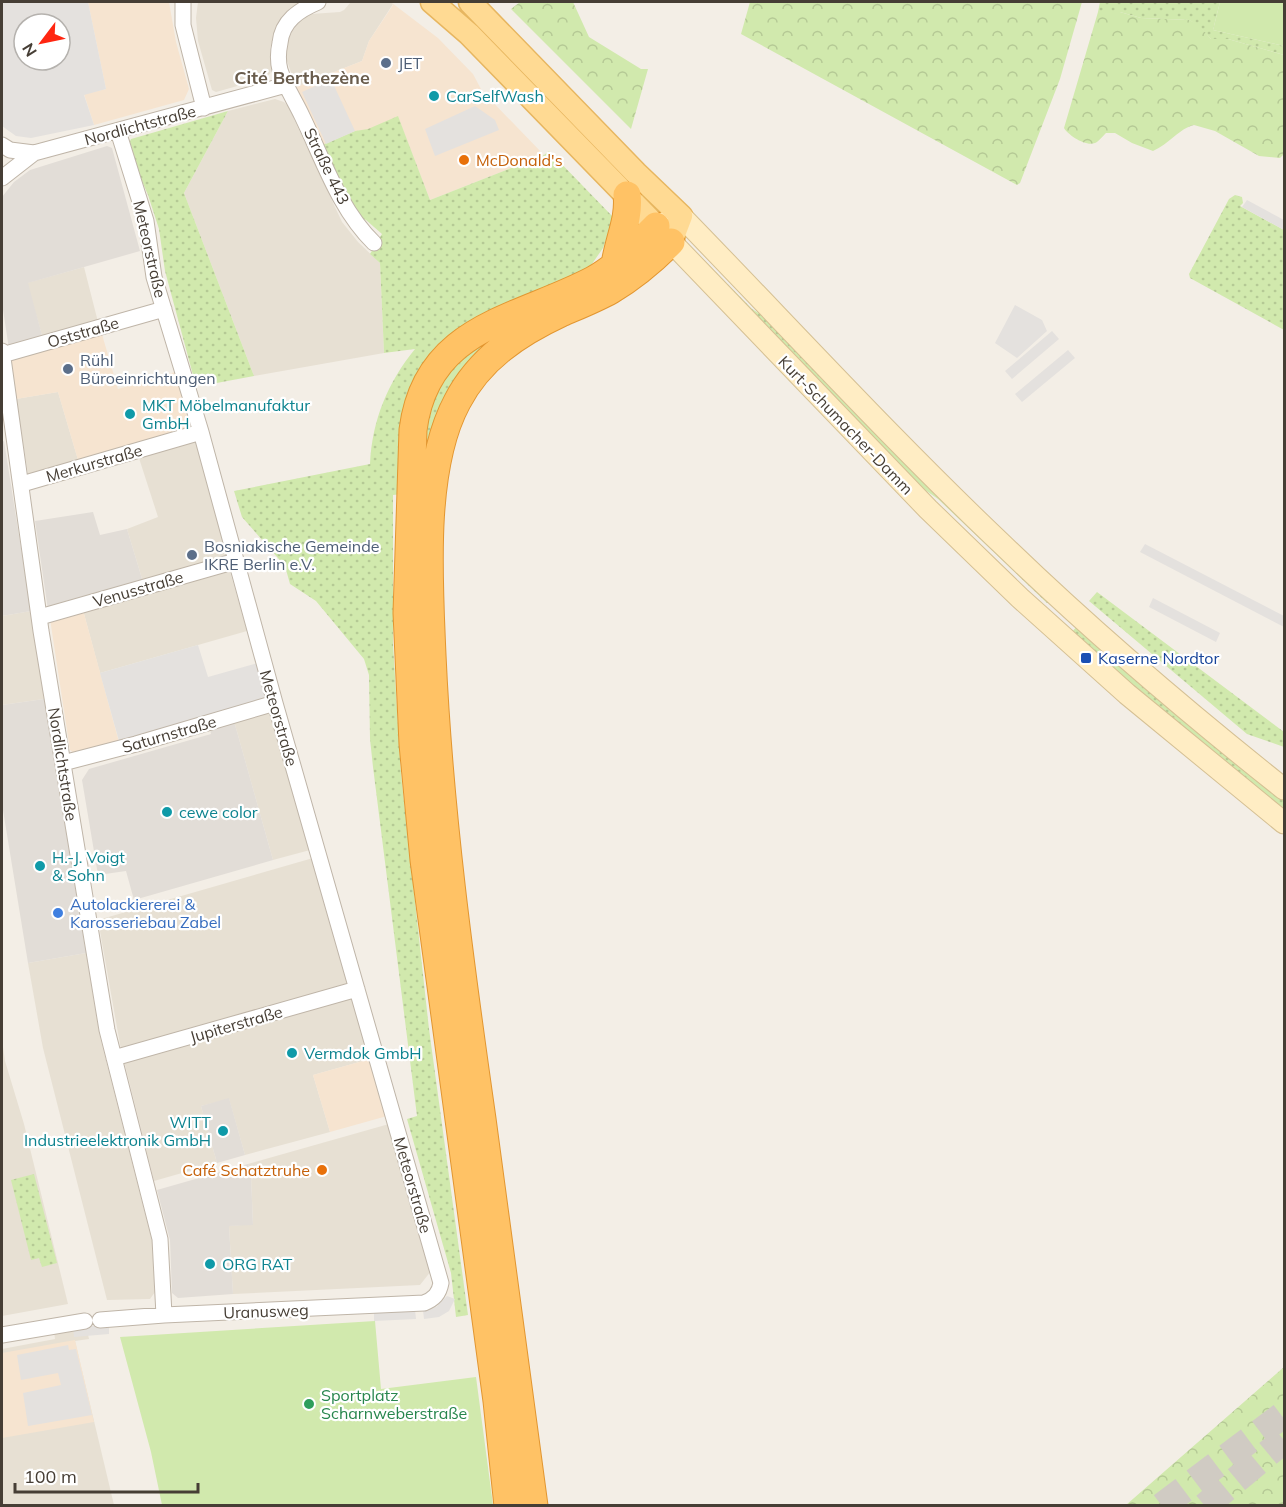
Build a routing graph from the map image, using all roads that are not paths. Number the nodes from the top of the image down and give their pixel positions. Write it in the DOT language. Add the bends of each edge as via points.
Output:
graph roads {
  1 [pos="183,2"];
  2 [pos="318,2"];
  3 [pos="432,2"];
  4 [pos="470,2"];
  5 [pos="286,85"];
  6 [pos="204,108"];
  7 [pos="118,131"];
  8 [pos="2,145"];
  9 [pos="34,153"];
  10 [pos="2,178"];
  11 [pos="627,195"];
  12 [pos="681,216"];
  13 [pos="663,234"];
  14 [pos="374,243"];
  15 [pos="615,265"];
  16 [pos="164,309"];
  17 [pos="2,353"];
  18 [pos="201,432"];
  19 [pos="22,484"];
  20 [pos="236,561"];
  21 [pos="1069,607"];
  22 [pos="40,617"];
  23 [pos="1051,627"];
  24 [pos="275,703"];
  25 [pos="63,763"];
  26 [pos="1284,789"];
  27 [pos="1284,823"];
  28 [pos="357,990"];
  29 [pos="114,1058"];
  30 [pos="431,1300"];
  31 [pos="164,1315"];
  32 [pos="2,1335"];
  33 [pos="508,1506"];
  34 [pos="534,1506"];
  1 -- 6 [label="street" via="183,25"];
  2 -- 5 [label="street, Straße 443" via="293,16 282,32 278,56"];
  3 -- 11 [label="main road, Kurt-Schumacher-Damm" via="469,34"];
  4 -- 12 [label="main road, Kurt-Schumacher-Damm"];
  5 -- 6 [label="street, Nordlichtstraße"];
  5 -- 14 [label="street, Straße 443" via="346,208"];
  6 -- 7 [label="street, Nordlichtstraße"];
  7 -- 9 [label="street, Nordlichtstraße"];
  7 -- 16 [label="street, Meteorstraße" via="146,221 154,276"];
  8 -- 9 [label="street"];
  9 -- 10 [label="street, Nordlichtstraße"];
  11 -- 13 [label="main road, Kurt-Schumacher-Damm"];
  11 -- 15 [label="highway"];
  12 -- 13 [label="main road"];
  12 -- 21 [label="main road, Kurt-Schumacher-Damm" via="944,488"];
  13 -- 15 [label="highway"];
  13 -- 23 [label="main road, Kurt-Schumacher-Damm" via="928,509"];
  13 -- 34 [label="highway" via="638,270 610,291 518,335 482,366 448,420 437,463 429,530 434,694 455,929"];
  15 -- 33 [label="highway" via="594,279 493,322 456,347 441,362 421,396 415,412 411,455 407,613 413,744 424,860"];
  16 -- 17 [label="street, Oststraße"];
  16 -- 18 [label="street, Meteorstraße"];
  17 -- 19 [label="street, Nordlichtstraße"];
  18 -- 19 [label="street, Merkurstraße"];
  18 -- 20 [label="street, Meteorstraße"];
  19 -- 22 [label="street, Nordlichtstraße"];
  20 -- 22 [label="street, Venusstraße"];
  20 -- 24 [label="street, Meteorstraße"];
  21 -- 23 [label="main road"];
  21 -- 26 [label="main road, Kurt-Schumacher-Damm"];
  22 -- 25 [label="street, Nordlichtstraße"];
  23 -- 27 [label="main road, Kurt-Schumacher-Damm"];
  24 -- 25 [label="street, Saturnstraße"];
  24 -- 28 [label="street, Meteorstraße"];
  25 -- 29 [label="street, Nordlichtstraße"];
  28 -- 29 [label="street, Jupiterstraße"];
  28 -- 30 [label="street, Meteorstraße" via="441,1283"];
  29 -- 31 [label="street, Nordlichtstraße" via="160,1239"];
  30 -- 31 [label="street, Uranusweg"];
  31 -- 32 [label="street, Uranusweg" via="93,1320"];
}
